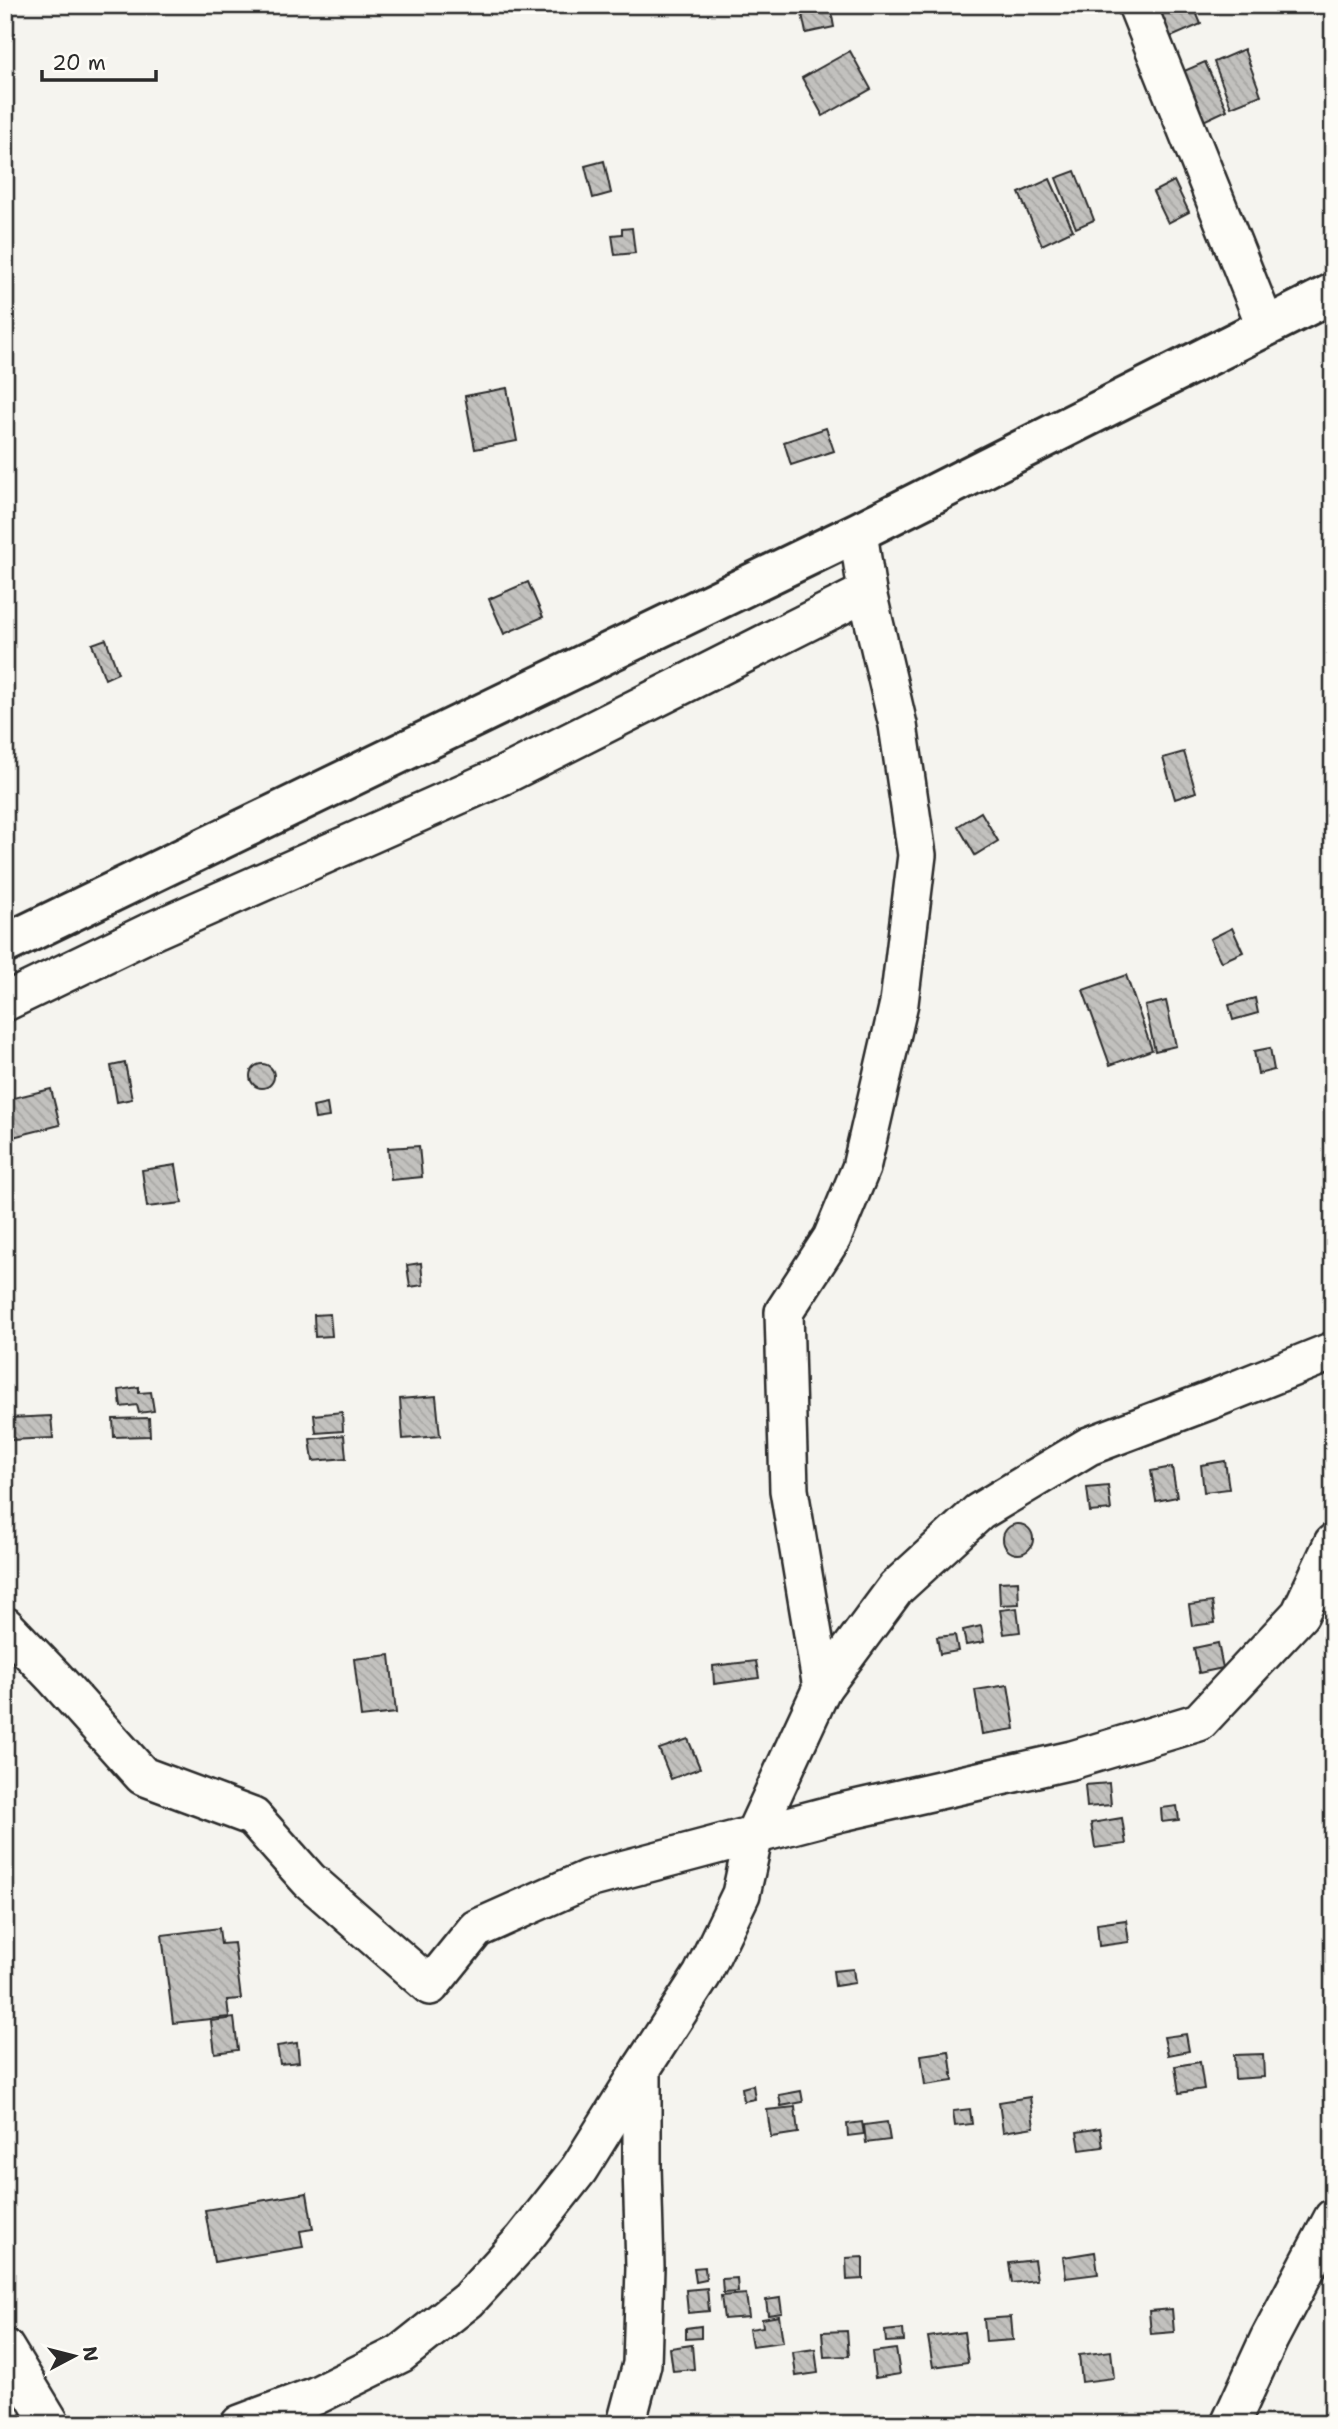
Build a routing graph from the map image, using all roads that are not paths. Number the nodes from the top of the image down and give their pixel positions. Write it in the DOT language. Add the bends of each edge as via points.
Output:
graph roads {
  1 [pos="1137,5"];
  2 [pos="1333,293"];
  3 [pos="1266,327"];
  4 [pos="858,532"];
  5 [pos="867,592"];
  6 [pos="5,944"];
  7 [pos="5,1002"];
  8 [pos="1333,1350"];
  9 [pos="1333,1543"];
  10 [pos="5,1626"];
  11 [pos="822,1688"];
  12 [pos="754,1835"];
  13 [pos="642,2068"];
  14 [pos="1333,2218"];
  15 [pos="5,2348"];
  16 [pos="51,2424"];
  17 [pos="240,2424"];
  18 [pos="626,2424"];
  19 [pos="1230,2424"];
  1 -- 3 [label="street"];
  2 -- 3 [label="main road"];
  3 -- 4 [label="main road"];
  4 -- 5 [label="street"];
  4 -- 6 [label="main road"];
  5 -- 7 [label="street" via="504,775 150,932"];
  5 -- 11 [label="street" via="898,725 917,855 899,1003 861,1168 832,1238 784,1312 789,1490"];
  8 -- 11 [label="street" via="1089,1446 979,1512 896,1588"];
  9 -- 12 [label="street" via="1300,1614 1199,1722 1072,1760"];
  10 -- 12 [label="street" via="143,1776 253,1817 309,1880 430,1986 476,1928 587,1879"];
  11 -- 12 [label="street"];
  12 -- 13 [label="street" via="741,1894 702,1975"];
  13 -- 17 [label="street" via="579,2169 468,2300 400,2354 316,2396"];
  13 -- 18 [label="street" via="642,2364"];
  14 -- 19 [label="street"];
  15 -- 16 [label="street"];
}
